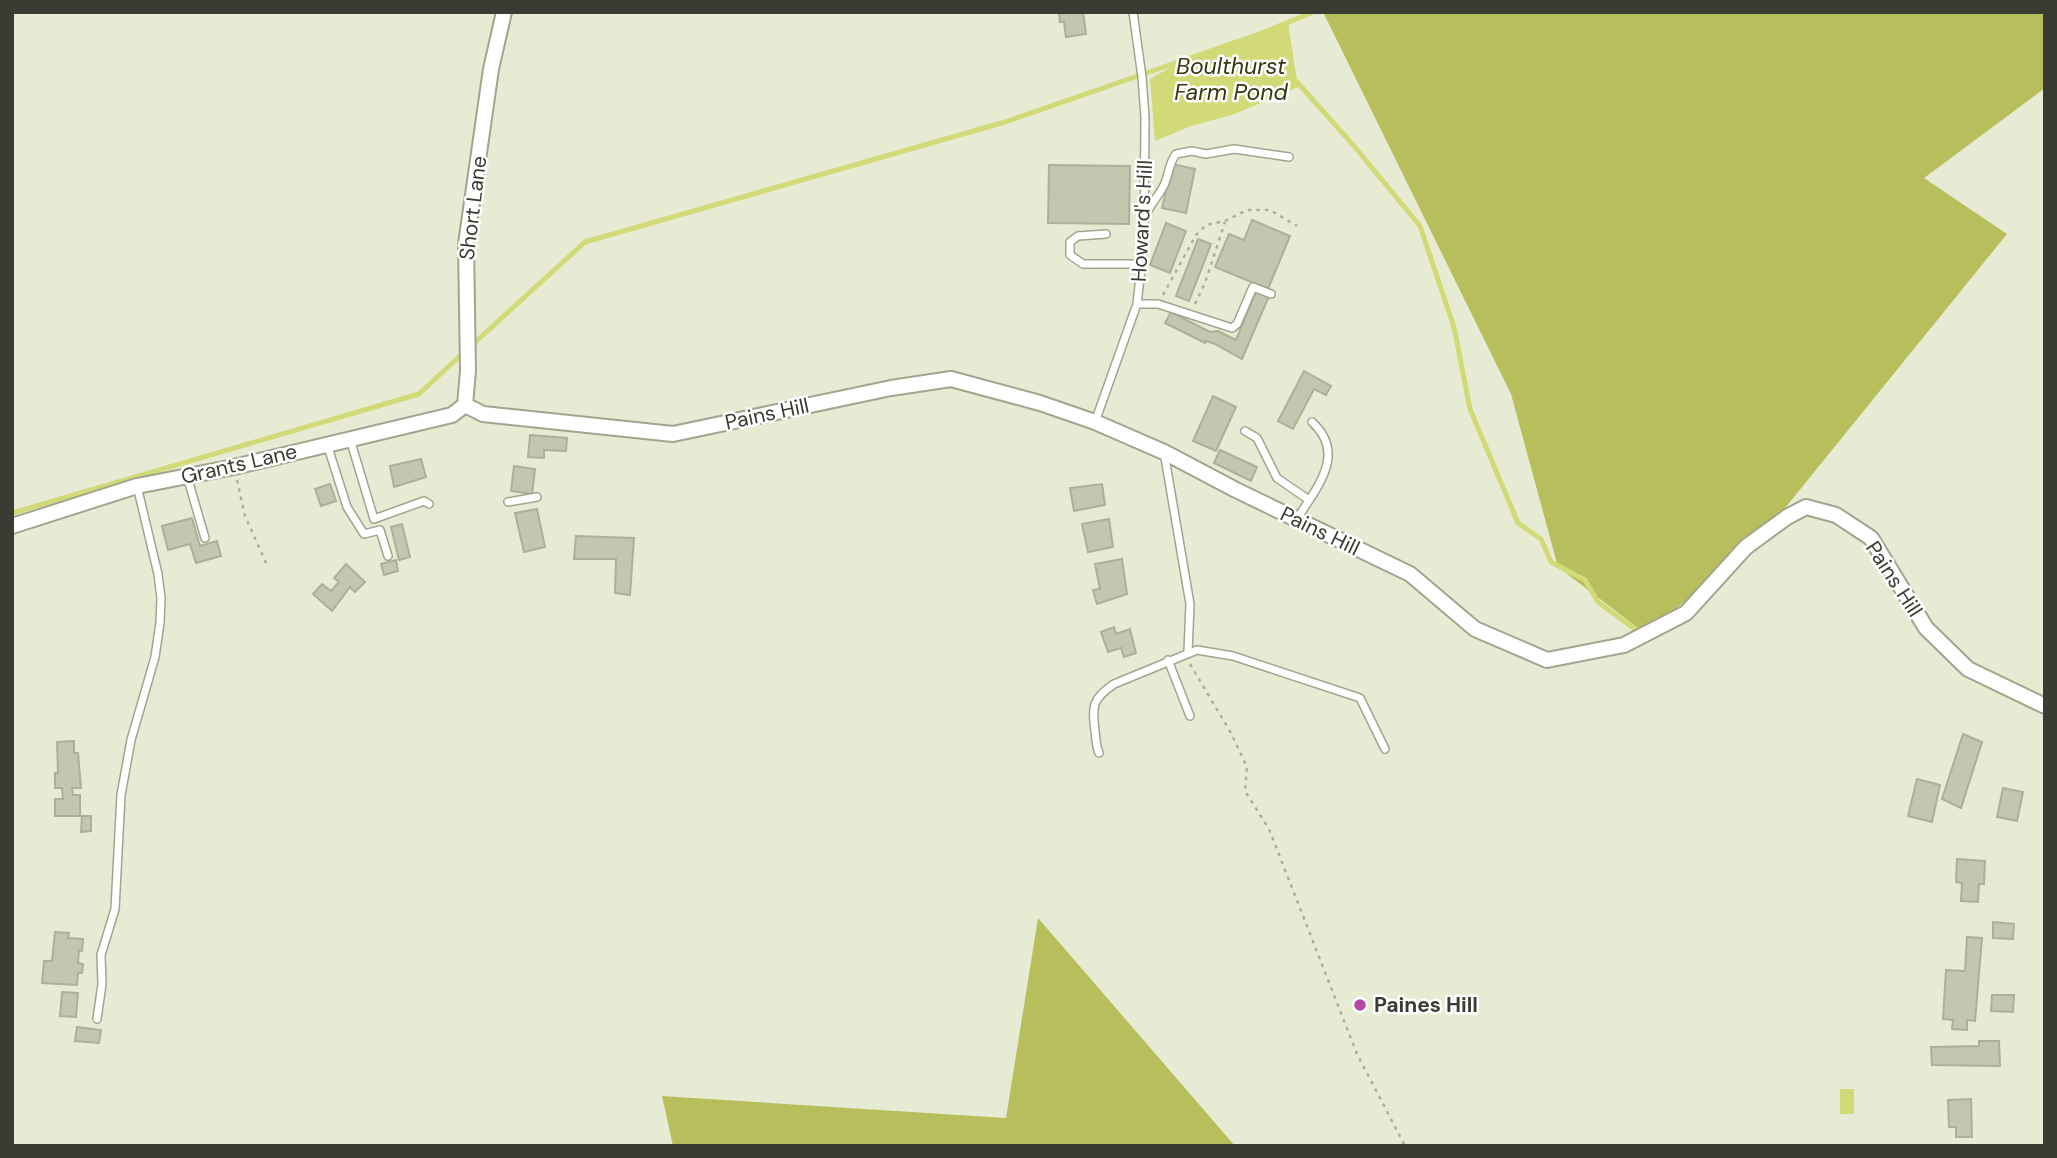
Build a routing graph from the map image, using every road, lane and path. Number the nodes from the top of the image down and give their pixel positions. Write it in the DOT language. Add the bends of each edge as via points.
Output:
graph roads {
  1 [pos="503,12"];
  2 [pos="1133,12"];
  3 [pos="1289,157"];
  4 [pos="1145,219"];
  5 [pos="1225,221"];
  6 [pos="1297,226"];
  7 [pos="1106,234"];
  8 [pos="1142,264"];
  9 [pos="1271,294"];
  10 [pos="1137,304"];
  11 [pos="1158,304"];
  12 [pos="1191,314"];
  13 [pos="465,405"];
  14 [pos="1095,422"];
  15 [pos="1312,422"];
  16 [pos="1245,431"];
  17 [pos="350,439"];
  18 [pos="327,444"];
  19 [pos="1164,452"];
  20 [pos="234,467"];
  21 [pos="187,476"];
  22 [pos="137,486"];
  23 [pos="537,497"];
  24 [pos="1309,500"];
  25 [pos="508,502"];
  26 [pos="429,504"];
  27 [pos="1297,519"];
  28 [pos="12,526"];
  29 [pos="205,538"];
  30 [pos="388,556"];
  31 [pos="267,565"];
  32 [pos="1188,652"];
  33 [pos="1168,660"];
  34 [pos="2045,706"];
  35 [pos="1190,716"];
  36 [pos="1385,749"];
  37 [pos="1099,753"];
  38 [pos="97,1019"];
  39 [pos="1405,1146"];
  1 -- 13 [label="street, Short Lane" via="466,244"];
  2 -- 4 [label="lane, Howard's Hill" via="1142,77"];
  3 -- 4 [label="lane" via="1234,149 1176,154"];
  4 -- 8 [label="lane, Howard's Hill"];
  5 -- 6 [label="path" via="1247,210 1270,210"];
  5 -- 11 [label="path" via="1206,225 1196,235"];
  5 -- 12 [label="path"];
  7 -- 8 [label="lane" via="1078,236 1070,242 1070,255 1083,264"];
  8 -- 10 [label="lane, Howard's Hill"];
  9 -- 12 [label="lane" via="1253,287 1232,328"];
  10 -- 11 [label="lane"];
  10 -- 14 [label="lane, Howard's Hill"];
  11 -- 12 [label="lane"];
  13 -- 14 [label="street, Pains Hill" via="483,414 673,433 950,379"];
  13 -- 17 [label="street, Grants Lane" via="452,415"];
  14 -- 19 [label="street, Pains Hill"];
  15 -- 24 [label="lane" via="1325,438 1330,456"];
  16 -- 24 [label="lane" via="1257,439 1277,478"];
  17 -- 18 [label="street, Grants Lane"];
  17 -- 26 [label="lane" via="374,519 424,501"];
  18 -- 20 [label="street, Grants Lane"];
  18 -- 30 [label="lane" via="347,508 364,534 380,530"];
  19 -- 27 [label="street, Pains Hill"];
  19 -- 32 [label="lane" via="1190,604"];
  20 -- 21 [label="street, Grants Lane"];
  20 -- 31 [label="path" via="245,516"];
  21 -- 22 [label="street, Grants Lane"];
  21 -- 29 [label="lane"];
  22 -- 28 [label="street, Grants Lane"];
  22 -- 38 [label="lane" via="158,574 160,624 121,795 115,909 101,955"];
  23 -- 25 [label="lane"];
  24 -- 27 [label="lane"];
  27 -- 34 [label="street, Pains Hill" via="1410,574 1475,629 1547,660 1624,645 1686,613 1746,547 1806,507 1836,515 1871,538 1926,628 1968,669"];
  32 -- 33 [label="lane"];
  32 -- 36 [label="lane" via="1233,656 1360,698"];
  32 -- 39 [label="path" via="1191,668 1247,767 1245,791 1269,829 1357,1054"];
  33 -- 35 [label="lane"];
  33 -- 37 [label="lane" via="1102,692 1093,709"];
}
